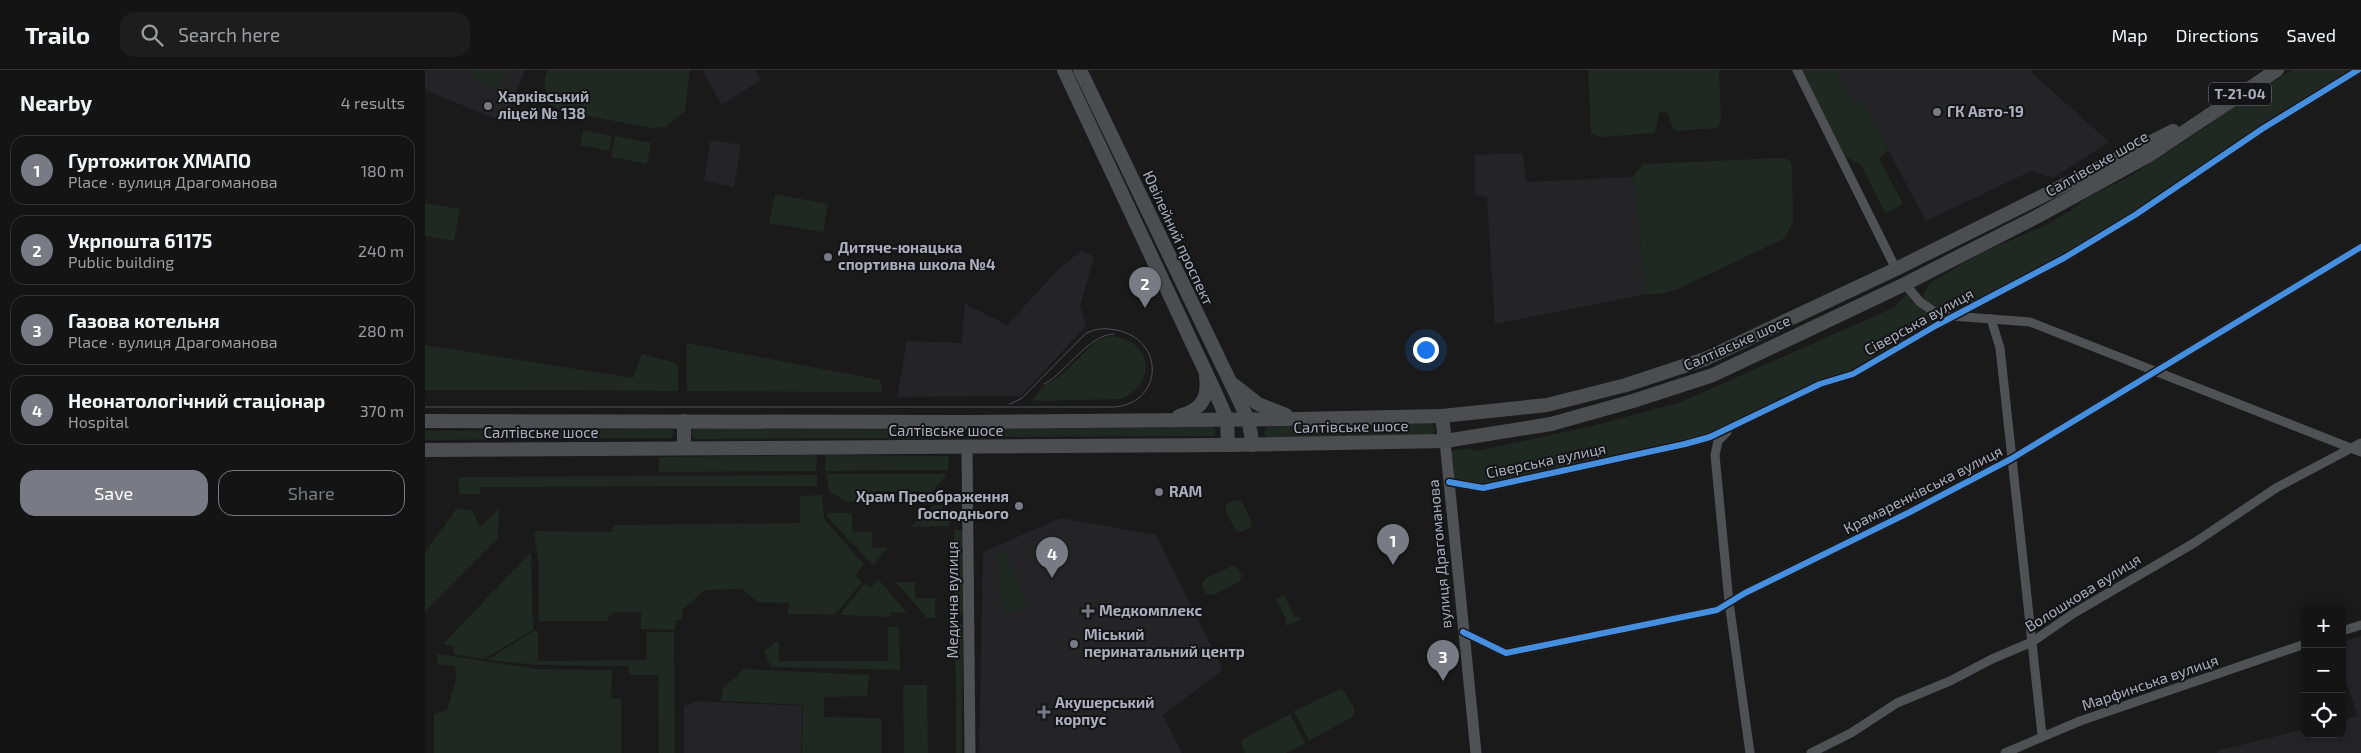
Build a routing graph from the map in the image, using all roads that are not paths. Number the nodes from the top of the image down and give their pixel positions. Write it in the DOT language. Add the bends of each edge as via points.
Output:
graph roads {
  1 [pos="1064,70"];
  2 [pos="1080,70"];
  3 [pos="1797,70"];
  4 [pos="2277,70"];
  5 [pos="2358,70"];
  6 [pos="2204,117"];
  7 [pos="2361,247"];
  8 [pos="1896,269"];
  9 [pos="1905,284"];
  10 [pos="1952,317"];
  11 [pos="1991,319"];
  12 [pos="1205,370"];
  13 [pos="2157,371"];
  14 [pos="1225,373"];
  15 [pos="1441,416"];
  16 [pos="1167,419"];
  17 [pos="1227,419"];
  18 [pos="1248,419"];
  19 [pos="1296,419"];
  20 [pos="425,421"];
  21 [pos="684,421"];
  22 [pos="967,422"];
  23 [pos="1733,426"];
  24 [pos="1445,441"];
  25 [pos="2361,443"];
  26 [pos="1228,445"];
  27 [pos="1253,445"];
  28 [pos="967,447"];
  29 [pos="684,448"];
  30 [pos="425,450"];
  31 [pos="2357,450"];
  32 [pos="2011,459"];
  33 [pos="1449,482"];
  34 [pos="1729,602"];
  35 [pos="2361,625"];
  36 [pos="2346,630"];
  37 [pos="1463,632"];
  38 [pos="2032,642"];
  39 [pos="2301,645"];
  40 [pos="2042,736"];
  41 [pos="970,753"];
  42 [pos="1476,753"];
  43 [pos="1750,753"];
  44 [pos="1811,753"];
  45 [pos="2005,753"];
  1 -- 12 [label="main road, Ювілейний проспект"];
  2 -- 14 [label="main road, Ювілейний проспект"];
  3 -- 8 [label="street"];
  4 -- 6 [label="main road, Салтівське шосе / Т-21-04"];
  5 -- 10 [label="street, Сіверська вулиця" via="2262,129 2127,220 2064,258"];
  6 -- 8 [label="main road, Салтівське шосе" via="2143,144"];
  6 -- 9 [label="main road, Салтівське шосе" via="2151,154 2047,212"];
  7 -- 13 [label="street, Крамаренківська вулиця"];
  8 -- 9 [label="main road"];
  8 -- 15 [label="main road, Салтівське шосе" via="1705,359 1626,385 1547,405"];
  9 -- 10 [label="street" via="1931,310"];
  9 -- 24 [label="main road, Салтівське шосе" via="1713,374 1633,402 1551,424"];
  10 -- 11 [label="street"];
  10 -- 23 [label="street, Сіверська вулиця" via="1853,374 1820,384"];
  11 -- 13 [label="street" via="2030,322"];
  11 -- 32 [label="street" via="2000,348"];
  12 -- 16 [label="main road" via="1205,401 1198,408"];
  12 -- 17 [label="main road, Ювілейний проспект"];
  13 -- 31 [label="street"];
  13 -- 32 [label="street, Крамаренківська вулиця"];
  14 -- 18 [label="main road, Ювілейний проспект"];
  14 -- 19 [label="main road" via="1252,401"];
  15 -- 19 [label="main road, Салтівське шосе"];
  15 -- 24 [label="main road"];
  16 -- 17 [label="main road, Салтівське шосе"];
  16 -- 22 [label="main road, Салтівське шосе"];
  17 -- 18 [label="main road, Салтівське шосе"];
  17 -- 26 [label="main road"];
  18 -- 19 [label="main road, Салтівське шосе"];
  18 -- 27 [label="main road, Ювілейний проспект"];
  20 -- 21 [label="main road, Салтівське шосе"];
  21 -- 22 [label="main road, Салтівське шосе"];
  21 -- 29 [label="main road"];
  22 -- 28 [label="main road"];
  23 -- 33 [label="street, Сіверська вулиця" via="1685,444 1483,488"];
  23 -- 34 [label="street" via="1717,441 1715,455"];
  24 -- 27 [label="main road, Салтівське шосе"];
  24 -- 33 [label="street, вулиця Драгоманова"];
  25 -- 31 [label="street, Волошкова вулиця"];
  26 -- 27 [label="main road, Салтівське шосе"];
  26 -- 28 [label="main road, Салтівське шосе"];
  28 -- 29 [label="main road, Салтівське шосе"];
  28 -- 41 [label="street, Медична вулиця"];
  29 -- 30 [label="main road, Салтівське шосе"];
  31 -- 38 [label="street, Волошкова вулиця" via="2276,488 2194,543 2074,613"];
  32 -- 34 [label="street, Крамаренківська вулиця"];
  32 -- 38 [label="street"];
  33 -- 37 [label="street, вулиця Драгоманова"];
  34 -- 37 [label="street, Крамаренківська вулиця" via="1717,610 1506,654"];
  34 -- 43 [label="street"];
  35 -- 36 [label="street"];
  37 -- 42 [label="street, вулиця Драгоманова"];
  38 -- 40 [label="street"];
  38 -- 44 [label="street, Волошкова вулиця" via="1897,703 1851,733"];
  39 -- 40 [label="street, Марфинська вулиця"];
  40 -- 45 [label="street, Марфинська вулиця"];
}
